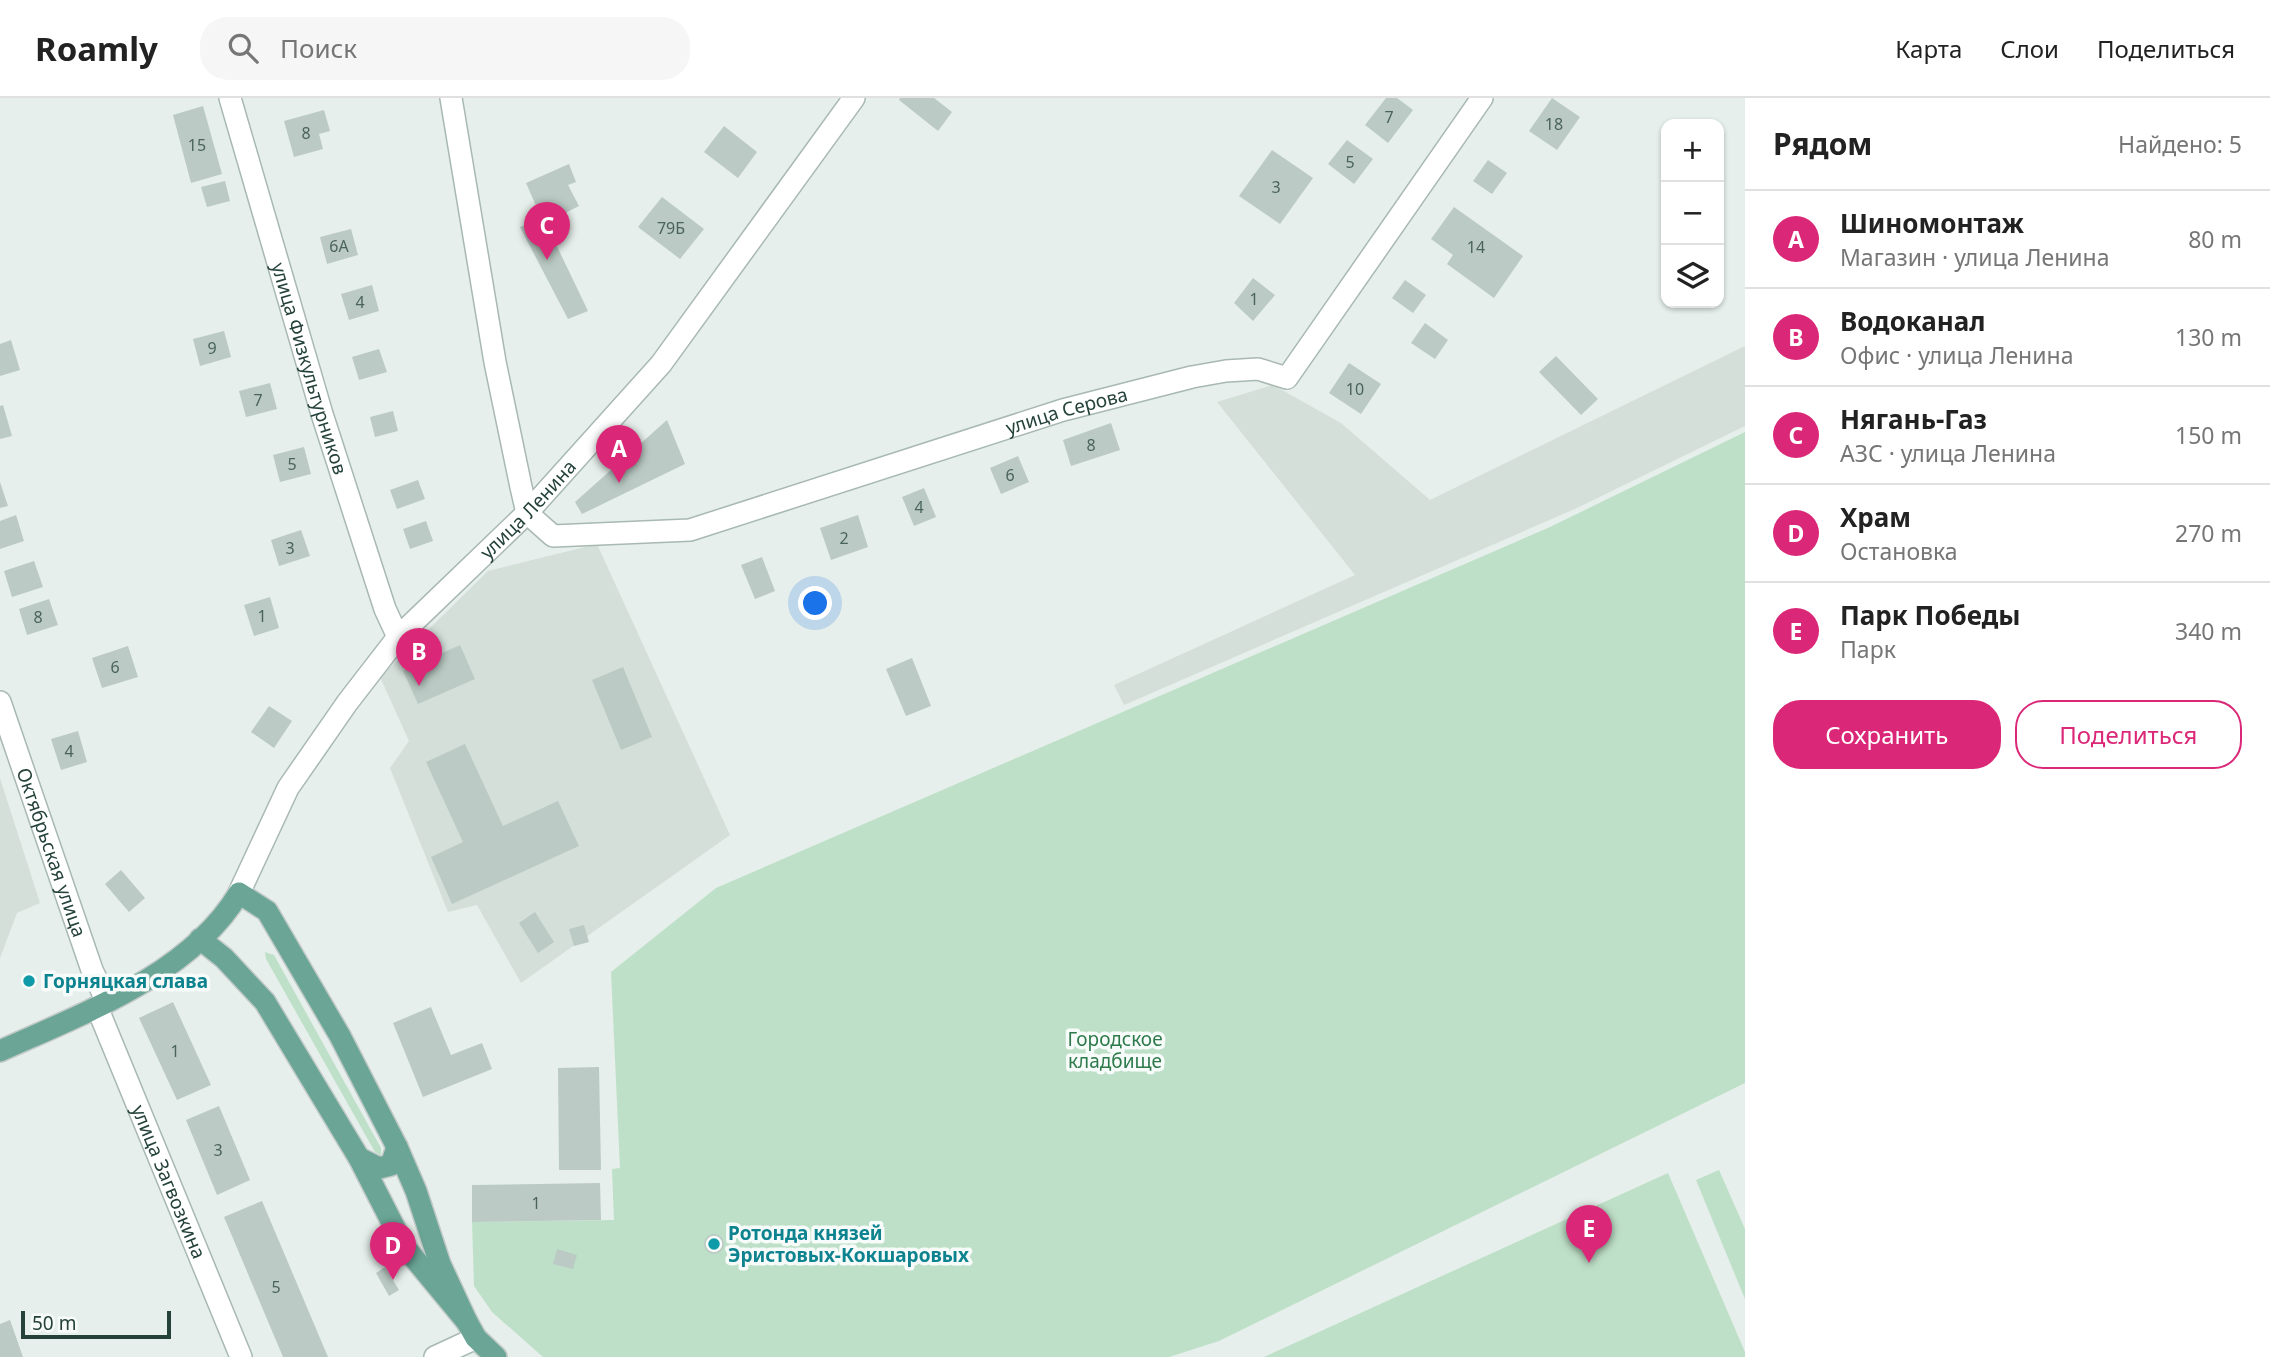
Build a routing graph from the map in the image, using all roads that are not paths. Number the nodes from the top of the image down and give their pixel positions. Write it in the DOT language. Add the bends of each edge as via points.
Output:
graph roads {
  1 [pos="230,98"];
  2 [pos="451,98"];
  3 [pos="854,98"];
  4 [pos="1482,98"];
  5 [pos="527,513"];
  6 [pos="398,637"];
  7 [pos="0,702"];
  8 [pos="239,893"];
  9 [pos="200,939"];
  10 [pos="102,1004"];
  11 [pos="0,1051"];
  12 [pos="397,1147"];
  13 [pos="359,1158"];
  14 [pos="471,1330"];
  15 [pos="241,1357"];
  16 [pos="435,1357"];
  17 [pos="496,1357"];
  1 -- 6 [label="street, улица Физкультурников" via="322,414"];
  2 -- 5 [label="street" via="495,362"];
  3 -- 5 [label="street, улица Ленина" via="661,364"];
  4 -- 5 [label="street, улица Серова" via="1287,378 1258,369 1192,377 1063,411 690,530 553,536"];
  5 -- 6 [label="street, улица Ленина"];
  6 -- 8 [label="street, улица Ленина" via="288,788"];
  7 -- 10 [label="street, Октябрьская улица"];
  8 -- 9 [label="main road"];
  8 -- 12 [label="main road" via="267,911 340,1035"];
  9 -- 10 [label="main road" via="166,968"];
  9 -- 13 [label="main road" via="265,1002"];
  10 -- 11 [label="main road"];
  10 -- 15 [label="street, улица Загвозкина"];
  12 -- 13 [label="main road" via="391,1165 379,1168"];
  12 -- 14 [label="main road" via="440,1264"];
  13 -- 14 [label="main road" via="404,1246"];
  14 -- 16 [label="street"];
  14 -- 17 [label="main road"];
}
